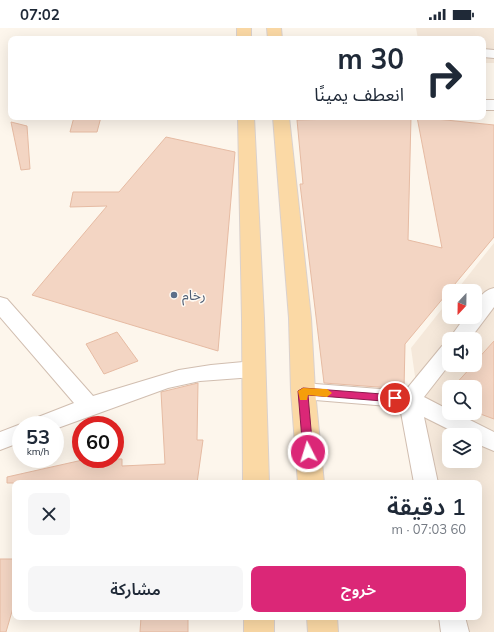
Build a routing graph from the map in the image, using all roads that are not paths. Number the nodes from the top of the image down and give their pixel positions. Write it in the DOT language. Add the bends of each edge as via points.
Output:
graph roads {
  1 [pos="246,120"];
  2 [pos="281,120"];
  3 [pos="494,294"];
  4 [pos="1,308"];
  5 [pos="464,332"];
  6 [pos="442,360"];
  7 [pos="254,369"];
  8 [pos="303,391"];
  9 [pos="410,400"];
  10 [pos="89,406"];
  11 [pos="64,416"];
  12 [pos="12,436"];
  13 [pos="0,441"];
  14 [pos="494,442"];
  15 [pos="256,480"];
  16 [pos="311,480"];
  17 [pos="425,480"];
  18 [pos="259,620"];
  19 [pos="322,620"];
  20 [pos="453,620"];
  21 [pos="259,632"];
  22 [pos="323,632"];
  23 [pos="455,632"];
  1 -- 7 [label="main road"];
  2 -- 8 [label="main road" via="300,318"];
  3 -- 5 [label="street"];
  4 -- 10 [label="street"];
  6 -- 9 [label="street"];
  7 -- 10 [label="street" via="210,372 169,380"];
  7 -- 15 [label="main road"];
  8 -- 9 [label="street"];
  8 -- 16 [label="main road"];
  9 -- 14 [label="street"];
  9 -- 17 [label="street"];
  10 -- 11 [label="street"];
  12 -- 13 [label="street"];
  18 -- 21 [label="main road"];
  19 -- 22 [label="main road"];
  20 -- 23 [label="street"];
}
